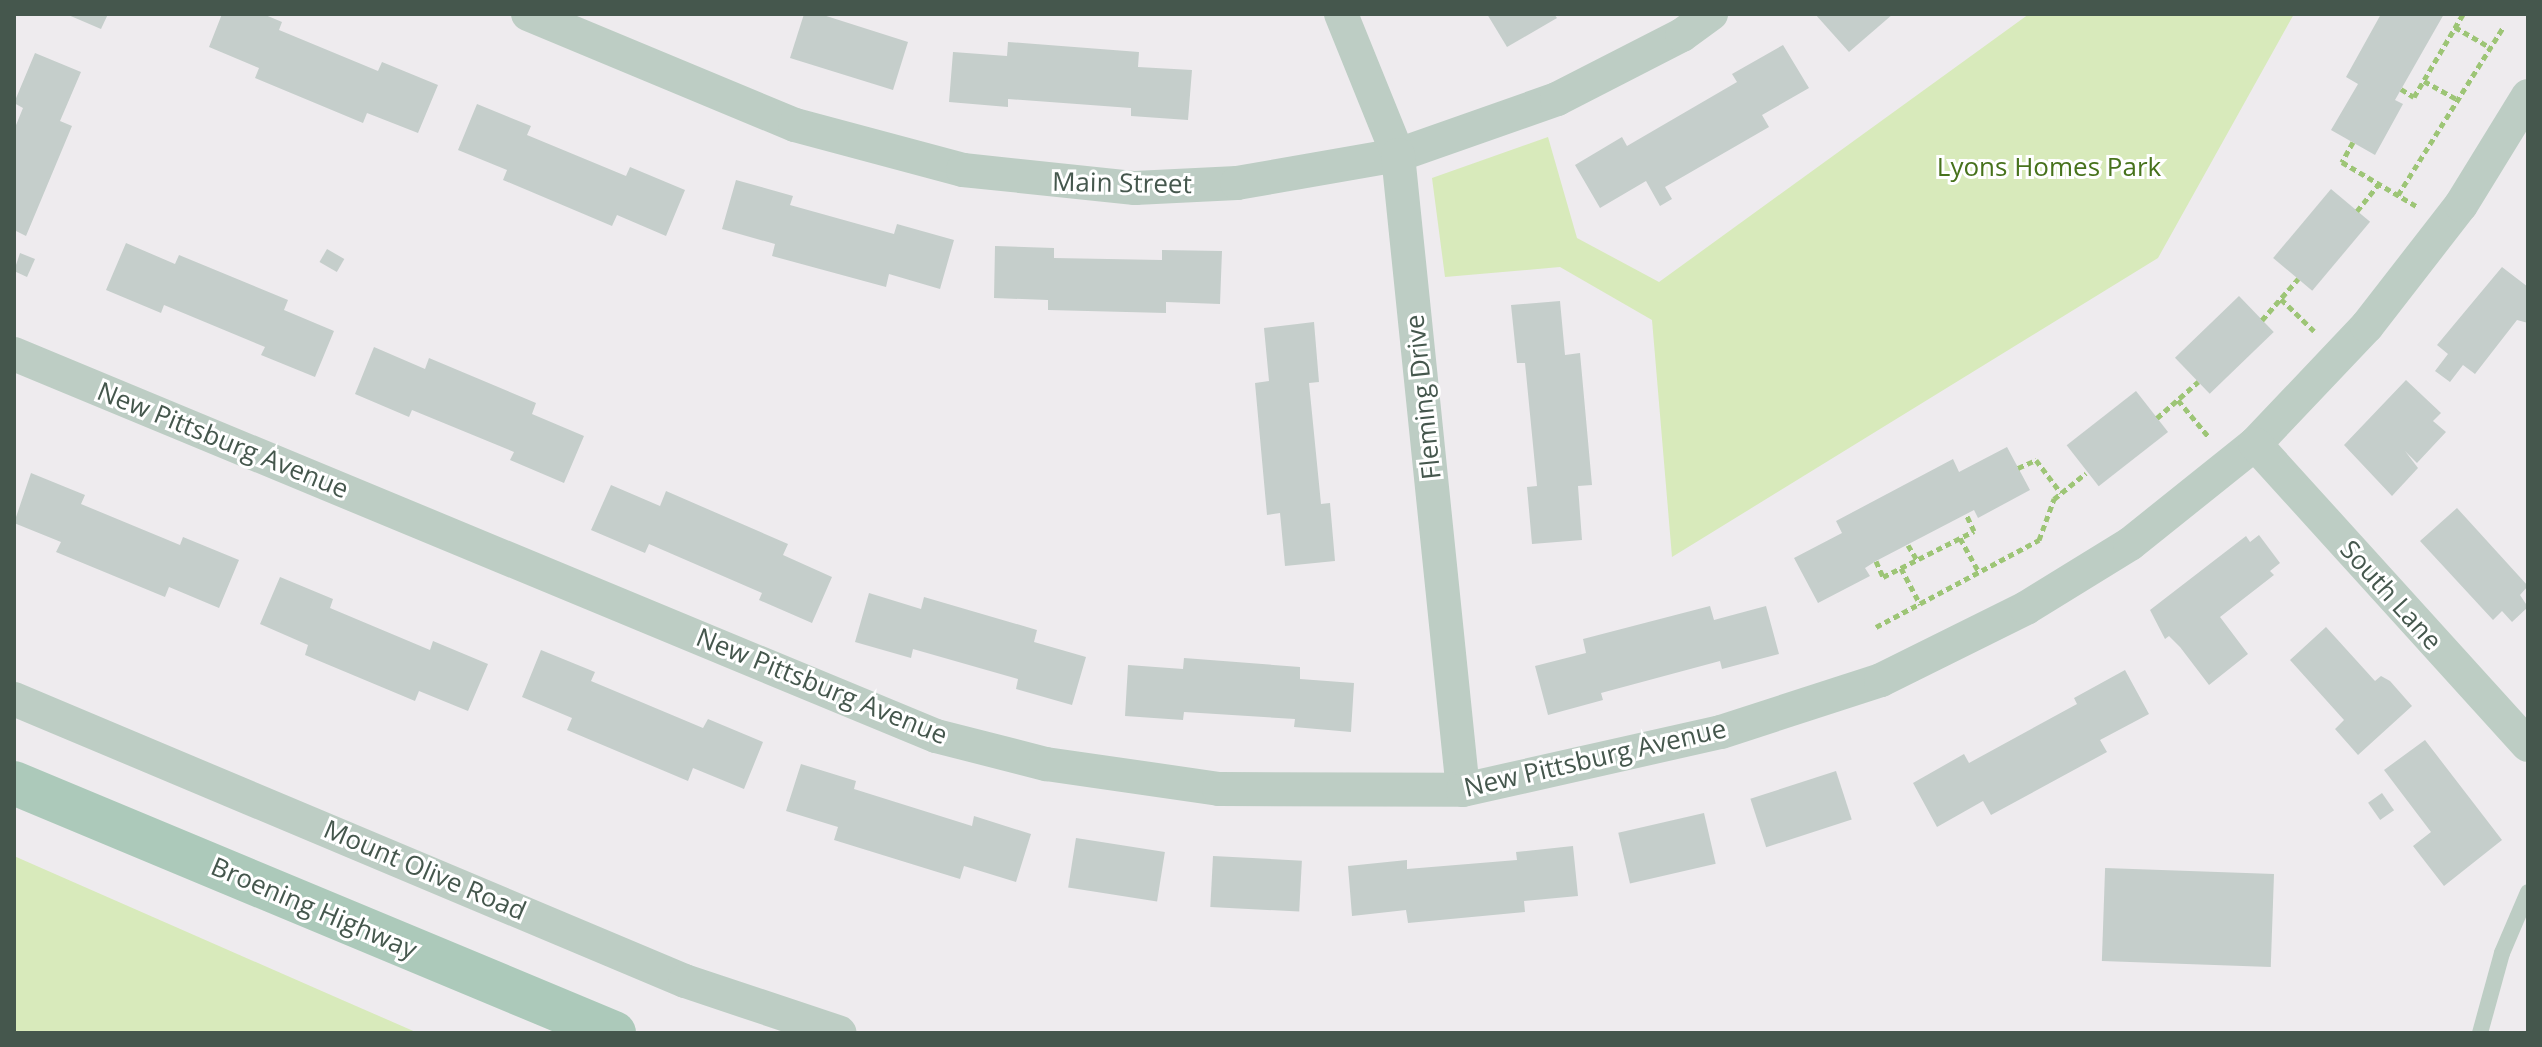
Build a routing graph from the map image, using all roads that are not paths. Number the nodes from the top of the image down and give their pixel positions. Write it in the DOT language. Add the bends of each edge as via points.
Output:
graph roads {
  1 [pos="528,14"];
  2 [pos="1341,14"];
  3 [pos="1711,14"];
  4 [pos="2528,96"];
  5 [pos="1398,155"];
  6 [pos="14,354"];
  7 [pos="2255,444"];
  8 [pos="14,699"];
  9 [pos="2528,745"];
  10 [pos="14,783"];
  11 [pos="1463,790"];
  12 [pos="2528,892"];
  13 [pos="614,1033"];
  14 [pos="840,1033"];
  15 [pos="2480,1033"];
  1 -- 5 [label="street, Main Street" via="795,125 963,170 1135,188 1237,183"];
  2 -- 5 [label="street, Fleming Drive"];
  3 -- 5 [label="street, Main Street" via="1682,35 1557,99"];
  4 -- 7 [label="street, New Pittsburg Avenue" via="2423,257 2367,326"];
  5 -- 11 [label="street, Fleming Drive"];
  6 -- 11 [label="street, New Pittsburg Avenue" via="936,736 1046,764 1219,789"];
  7 -- 9 [label="street, South Lane"];
  7 -- 11 [label="street, New Pittsburg Avenue" via="2162,522 2078,577 1881,680 1721,732"];
  8 -- 14 [label="street, Mount Olive Road" via="685,981"];
  10 -- 13 [label="main road, Broening Highway"];
  12 -- 15 [label="lane" via="2502,953"];
}
